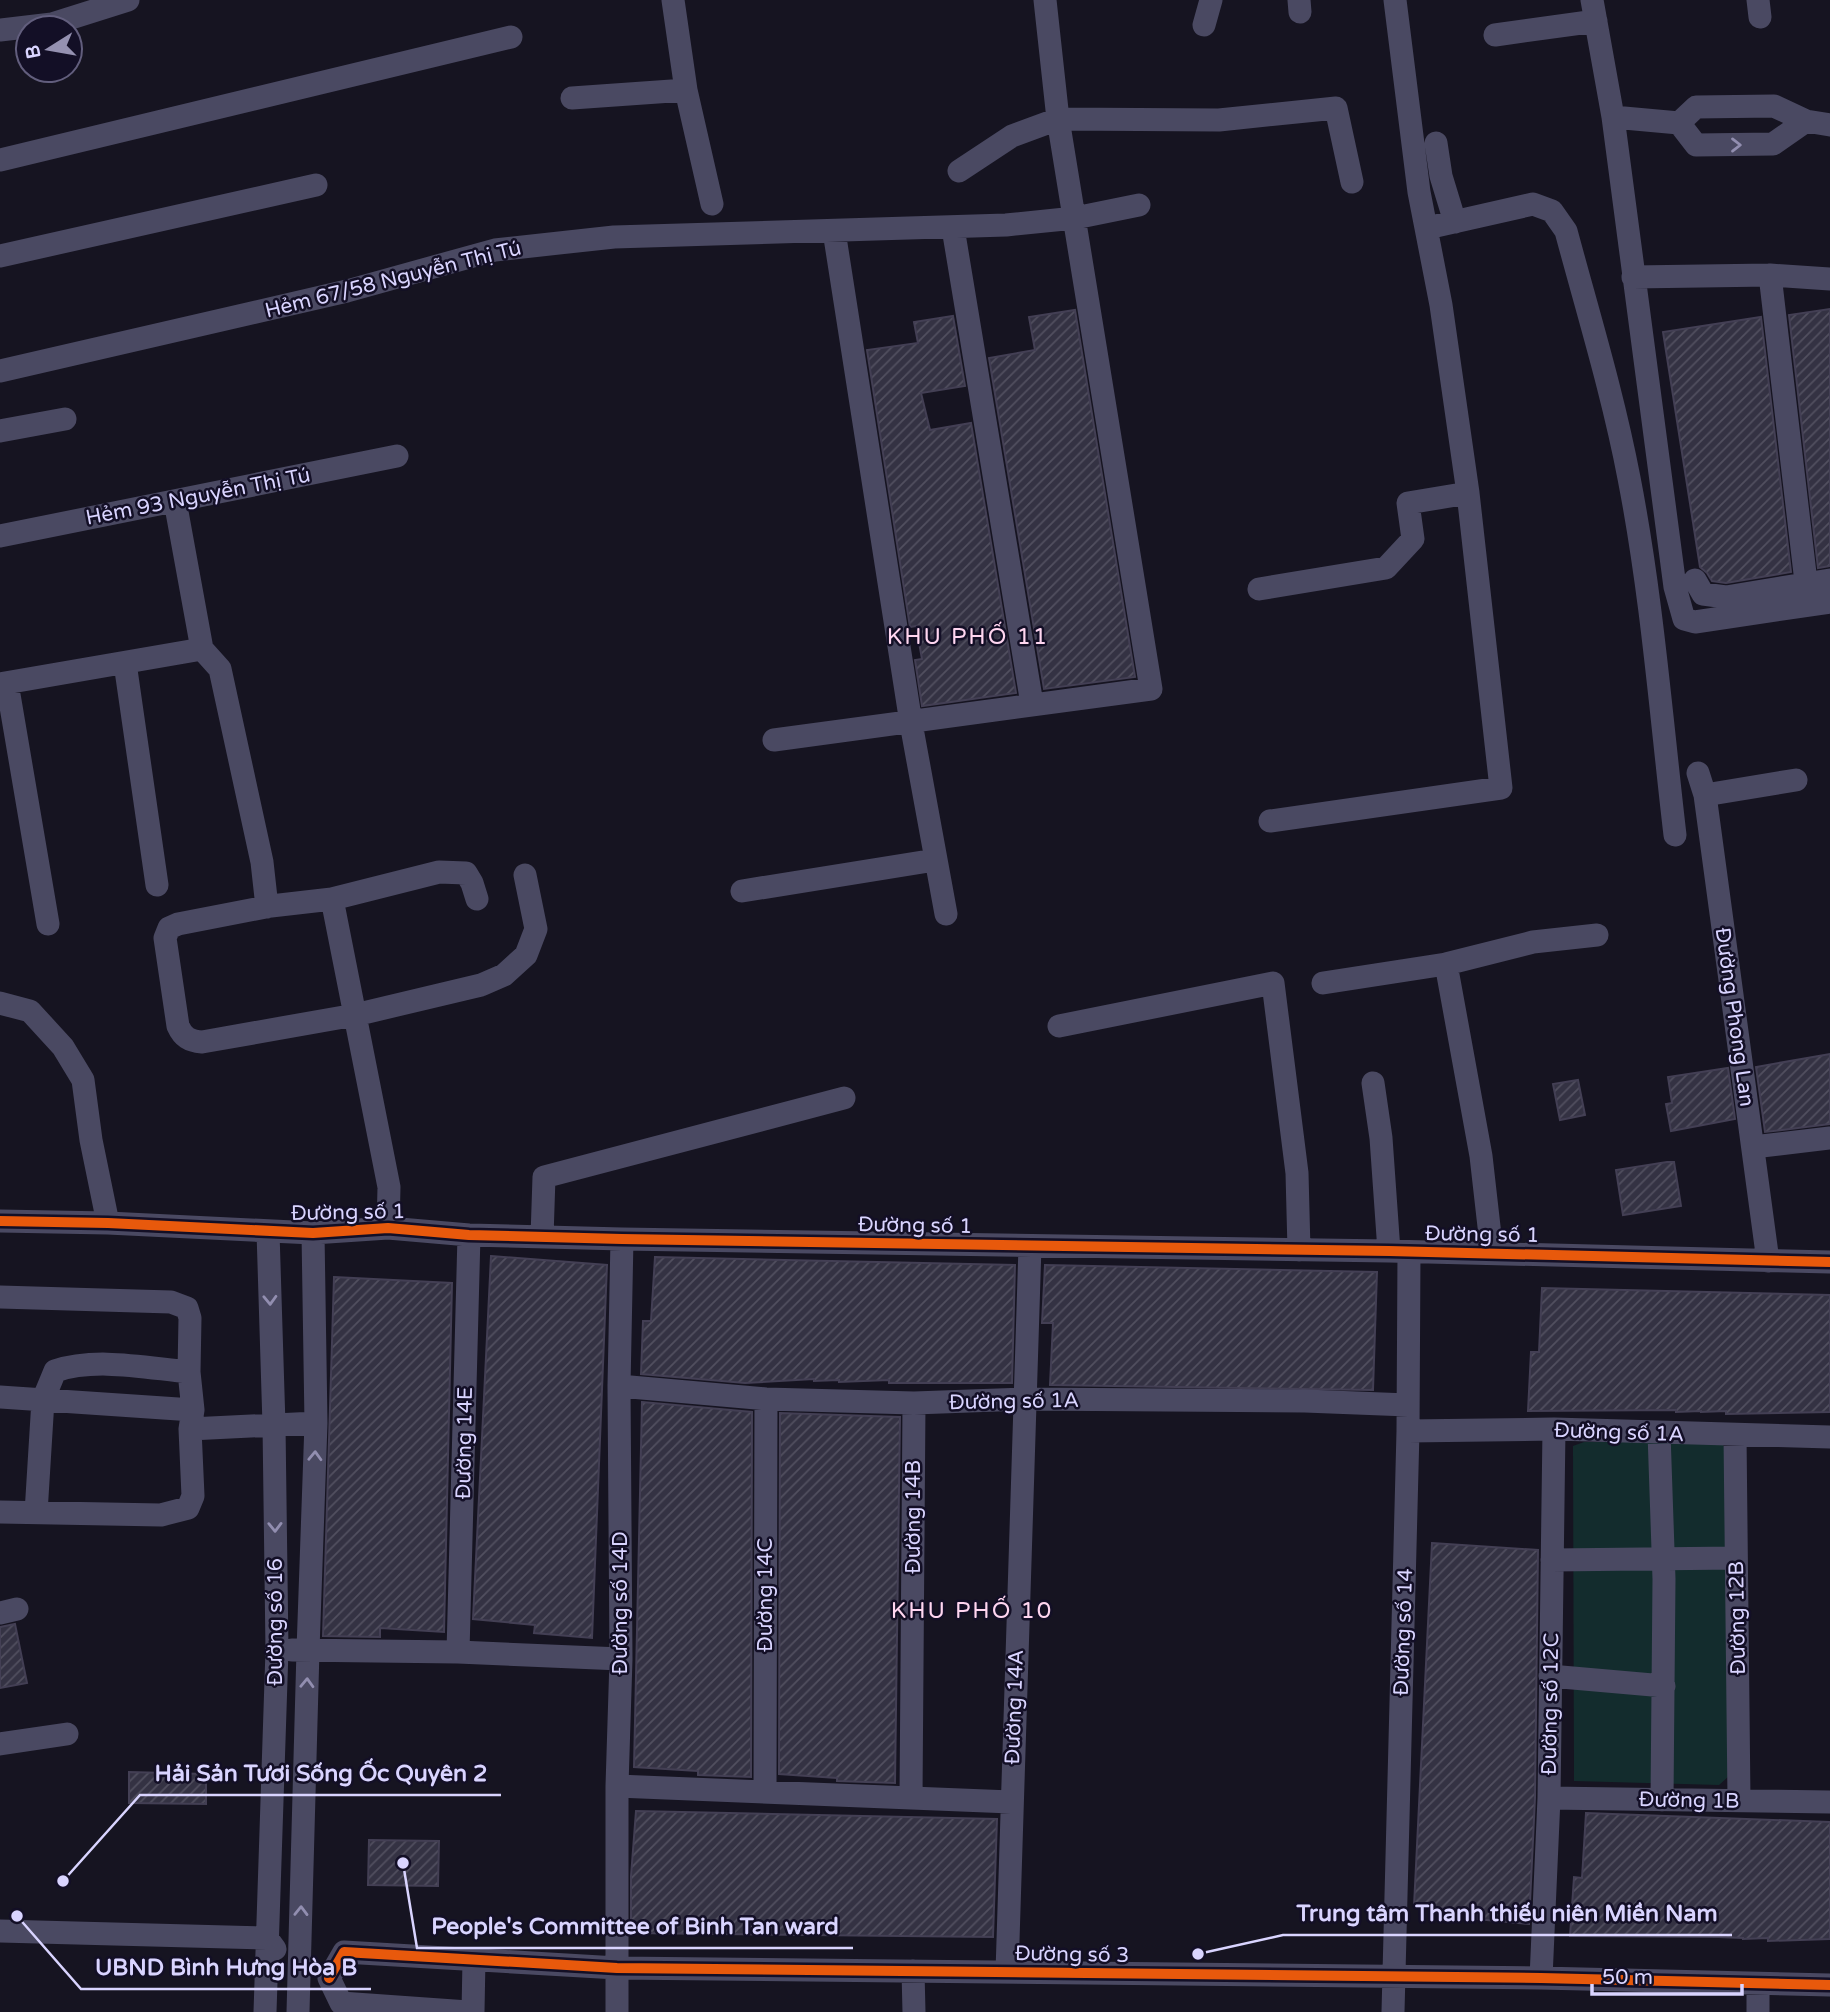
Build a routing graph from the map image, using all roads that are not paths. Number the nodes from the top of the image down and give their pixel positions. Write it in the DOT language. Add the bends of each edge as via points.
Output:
graph roads {
  1 [pos="128,0"];
  2 [pos="673,0"];
  3 [pos="1045,0"];
  4 [pos="1211,0"];
  5 [pos="1395,0"];
  6 [pos="1594,10"];
  7 [pos="1204,25"];
  8 [pos="0,30"];
  9 [pos="1495,35"];
  10 [pos="511,37"];
  11 [pos="686,90"];
  12 [pos="572,98"];
  13 [pos="1613,117"];
  14 [pos="1058,119"];
  15 [pos="1806,121"];
  16 [pos="1679,122"];
  17 [pos="1830,125"];
  18 [pos="1436,143"];
  19 [pos="0,160"];
  20 [pos="959,171"];
  21 [pos="1352,181"];
  22 [pos="316,185"];
  23 [pos="712,204"];
  24 [pos="1139,205"];
  25 [pos="1075,218"];
  26 [pos="1455,222"];
  27 [pos="953,228"];
  28 [pos="1427,228"];
  29 [pos="834,231"];
  30 [pos="0,256"];
  31 [pos="1770,275"];
  32 [pos="1633,277"];
  33 [pos="1830,279"];
  34 [pos="0,371"];
  35 [pos="65,419"];
  36 [pos="0,431"];
  37 [pos="397,456"];
  38 [pos="1468,493"];
  39 [pos="175,501"];
  40 [pos="0,536"];
  41 [pos="1695,580"];
  42 [pos="1830,580"];
  43 [pos="1806,583"];
  44 [pos="1259,589"];
  45 [pos="1830,602"];
  46 [pos="202,649"];
  47 [pos="125,663"];
  48 [pos="4,683"];
  49 [pos="1032,704"];
  50 [pos="911,723"];
  51 [pos="774,740"];
  52 [pos="1796,780"];
  53 [pos="1270,821"];
  54 [pos="1675,835"];
  55 [pos="935,860"];
  56 [pos="526,875"];
  57 [pos="157,885"];
  58 [pos="742,891"];
  59 [pos="332,899"];
  60 [pos="477,899"];
  61 [pos="267,907"];
  62 [pos="946,914"];
  63 [pos="47,924"];
  64 [pos="1597,935"];
  65 [pos="1447,964"];
  66 [pos="1323,983"];
  67 [pos="0,1003"];
  68 [pos="355,1015"];
  69 [pos="1059,1026"];
  70 [pos="1373,1083"];
  71 [pos="844,1098"];
  72 [pos="1830,1138"];
  73 [pos="1753,1147"];
  74 [pos="0,1222"];
  75 [pos="108,1223"];
  76 [pos="388,1228"];
  77 [pos="268,1232"];
  78 [pos="313,1233"];
  79 [pos="469,1235"];
  80 [pos="542,1237"];
  81 [pos="622,1239"];
  82 [pos="1030,1246"];
  83 [pos="1299,1250"];
  84 [pos="1399,1252"];
  85 [pos="1492,1254"];
  86 [pos="1768,1261"];
  87 [pos="1830,1262"];
  88 [pos="0,1297"];
  89 [pos="189,1372"];
  90 [pos="619,1386"];
  91 [pos="0,1397"];
  92 [pos="766,1399"];
  93 [pos="1024,1399"];
  94 [pos="43,1400"];
  95 [pos="914,1403"];
  96 [pos="1408,1405"];
  97 [pos="192,1419"];
  98 [pos="316,1423"];
  99 [pos="274,1425"];
  100 [pos="1554,1429"];
  101 [pos="1409,1431"];
  102 [pos="1660,1433"];
  103 [pos="1735,1435"];
  104 [pos="1830,1437"];
  105 [pos="0,1512"];
  106 [pos="36,1513"];
  107 [pos="1663,1558"];
  108 [pos="1736,1559"];
  109 [pos="1552,1560"];
  110 [pos="276,1650"];
  111 [pos="308,1650"];
  112 [pos="458,1652"];
  113 [pos="621,1659"];
  114 [pos="1550,1676"];
  115 [pos="1664,1686"];
  116 [pos="67,1734"];
  117 [pos="0,1744"];
  118 [pos="617,1786"];
  119 [pos="765,1792"];
  120 [pos="911,1798"];
  121 [pos="1549,1798"];
  122 [pos="1662,1800"];
  123 [pos="1739,1800"];
  124 [pos="1011,1802"];
  125 [pos="1830,1802"];
  126 [pos="271,1818"];
  127 [pos="303,1818"];
  128 [pos="0,1931"];
  129 [pos="267,1938"];
  130 [pos="474,1959"];
  131 [pos="617,1968"];
  132 [pos="913,1971"];
  133 [pos="1007,1972"];
  134 [pos="1393,1976"];
  135 [pos="1541,1978"];
  136 [pos="299,1979"];
  137 [pos="329,1979"];
  138 [pos="1758,1985"];
  139 [pos="1830,1985"];
  140 [pos="265,2012"];
  141 [pos="298,2012"];
  142 [pos="470,2012"];
  143 [pos="617,2012"];
  144 [pos="914,2012"];
  145 [pos="1392,2012"];
  146 [pos="1758,2012"];
  1 -- 8 [label="street" via="52,24"];
  2 -- 11 [label="street"];
  3 -- 14 [label="street"];
  4 -- 7 [label="street"];
  5 -- 28 [label="street"];
  6 -- 9 [label="street"];
  6 -- 13 [label="street"];
  10 -- 19 [label="street"];
  11 -- 12 [label="street"];
  11 -- 23 [label="street"];
  13 -- 16 [label="street"];
  13 -- 32 [label="street"];
  14 -- 20 [label="street" via="1012,136"];
  14 -- 21 [label="street" via="1219,120 1336,108"];
  14 -- 25 [label="street"];
  15 -- 16 [label="street" via="1774,106 1696,107"];
  16 -- 15 [label="street, one-way" via="1696,145 1773,145"];
  15 -- 17 [label="street"];
  18 -- 26 [label="street"];
  22 -- 30 [label="street"];
  24 -- 25 [label="street, Hẻm 67/58 Nguyễn Thị Tú"];
  25 -- 27 [label="street, Hẻm 67/58 Nguyễn Thị Tú"];
  25 -- 49 [label="street" via="1151,689"];
  26 -- 28 [label="street"];
  26 -- 54 [label="street" via="1532,204 1552,211 1566,231 1614,404 1629,479"];
  27 -- 29 [label="street, Hẻm 67/58 Nguyễn Thị Tú"];
  27 -- 49 [label="street"];
  28 -- 38 [label="street"];
  29 -- 34 [label="street, Hẻm 67/58 Nguyễn Thị Tú" via="614,237 495,250 347,291"];
  29 -- 50 [label="street"];
  31 -- 32 [label="street"];
  31 -- 33 [label="street"];
  31 -- 43 [label="street"];
  32 -- 45 [label="street" via="1675,587 1684,619 1695,622"];
  35 -- 36 [label="street"];
  37 -- 39 [label="street, Hẻm 93 Nguyễn Thị Tú"];
  38 -- 44 [label="street" via="1408,503 1413,539 1387,568"];
  38 -- 53 [label="street" via="1501,788"];
  39 -- 40 [label="street, Hẻm 93 Nguyễn Thị Tú"];
  39 -- 46 [label="street"];
  41 -- 43 [label="street" via="1703,594 1726,597"];
  42 -- 43 [label="street"];
  46 -- 47 [label="street"];
  46 -- 61 [label="street" via="220,668 262,862"];
  47 -- 48 [label="street"];
  47 -- 57 [label="street"];
  48 -- 63 [label="street"];
  49 -- 50 [label="street"];
  50 -- 51 [label="street"];
  50 -- 55 [label="street"];
  52 -- 73 [label="street, Đường Phong Lan" via="1702,784"];
  55 -- 58 [label="street"];
  55 -- 62 [label="street"];
  56 -- 68 [label="street" via="536,929 526,955 504,975 481,985"];
  59 -- 60 [label="street" via="439,873 466,873"];
  59 -- 61 [label="street"];
  59 -- 68 [label="street"];
  61 -- 68 [label="street" via="169,928 166,950 183,1035 202,1042"];
  64 -- 65 [label="street" via="1533,942"];
  65 -- 66 [label="street"];
  65 -- 85 [label="street" via="1481,1156"];
  67 -- 75 [label="street" via="30,1011 63,1047 83,1080"];
  68 -- 76 [label="street" via="389,1187"];
  69 -- 83 [label="street" via="1273,983 1297,1173"];
  70 -- 84 [label="street, Đường số 14"];
  71 -- 80 [label="street" via="544,1177"];
  72 -- 73 [label="street"];
  73 -- 86 [label="street, Đường Phong Lan"];
  74 -- 75 [label="street, Đường số 1"];
  75 -- 77 [label="street, Đường số 1"];
  76 -- 78 [label="street, Đường số 1"];
  76 -- 79 [label="street, Đường số 1"];
  77 -- 78 [label="street, Đường số 1"];
  77 -- 99 [label="street, Đường số 16, one-way"];
  78 -- 98 [label="street, Đường số 16"];
  79 -- 80 [label="street, Đường số 1"];
  79 -- 112 [label="street, Đường 14E"];
  80 -- 81 [label="street, Đường số 1"];
  81 -- 82 [label="street, Đường số 1"];
  81 -- 90 [label="street, Đường số 14D"];
  82 -- 83 [label="street, Đường số 1"];
  82 -- 93 [label="street, Đường 14A"];
  83 -- 84 [label="street, Đường số 1"];
  84 -- 85 [label="street, Đường số 1"];
  84 -- 96 [label="street, Đường số 14"];
  85 -- 86 [label="street, Đường số 1"];
  86 -- 87 [label="street, Đường số 1"];
  88 -- 89 [label="street" via="171,1302 187,1308"];
  89 -- 94 [label="street" via="67,1367 55,1371"];
  89 -- 97 [label="street"];
  90 -- 92 [label="street, Đường số 1A"];
  90 -- 113 [label="street, Đường số 14D"];
  91 -- 94 [label="street"];
  92 -- 95 [label="street, Đường số 1A"];
  92 -- 119 [label="street, Đường 14C"];
  93 -- 95 [label="street, Đường số 1A"];
  93 -- 96 [label="street, Đường số 1A"];
  93 -- 124 [label="street, Đường 14A"];
  94 -- 97 [label="street"];
  94 -- 106 [label="street"];
  95 -- 120 [label="street, Đường 14B"];
  96 -- 101 [label="street, Đường số 14"];
  97 -- 99 [label="street"];
  97 -- 106 [label="street" via="193,1496 188,1508 161,1515"];
  98 -- 99 [label="street"];
  111 -- 98 [label="street, Đường số 16, one-way"];
  99 -- 110 [label="street, Đường số 16, one-way"];
  100 -- 101 [label="street, Đường số 1A"];
  100 -- 102 [label="street, Đường số 1A"];
  100 -- 109 [label="street, Đường số 12C"];
  101 -- 134 [label="street, Đường số 14"];
  102 -- 103 [label="street, Đường số 1A"];
  102 -- 107 [label="street"];
  103 -- 104 [label="street, Đường số 1A"];
  103 -- 108 [label="street, Đường 12B"];
  105 -- 106 [label="street"];
  107 -- 108 [label="street"];
  107 -- 109 [label="street"];
  107 -- 115 [label="street"];
  108 -- 123 [label="street, Đường 12B"];
  109 -- 114 [label="street, Đường số 12C"];
  110 -- 111 [label="street"];
  110 -- 126 [label="street, Đường số 16"];
  111 -- 112 [label="street"];
  127 -- 111 [label="street, Đường số 16, one-way"];
  112 -- 113 [label="street"];
  113 -- 118 [label="street, Đường số 14D"];
  114 -- 115 [label="street"];
  114 -- 121 [label="street, Đường số 12C"];
  115 -- 122 [label="street"];
  116 -- 117 [label="street"];
  118 -- 119 [label="street"];
  118 -- 131 [label="street, Đường số 14D"];
  119 -- 120 [label="street"];
  120 -- 124 [label="street"];
  121 -- 122 [label="street, Đường 1B"];
  121 -- 135 [label="street, Đường số 12C"];
  122 -- 123 [label="street, Đường 1B"];
  123 -- 125 [label="street, Đường 1B"];
  124 -- 133 [label="street, Đường 14A"];
  126 -- 127 [label="street"];
  126 -- 129 [label="street, Đường số 16"];
  136 -- 127 [label="street, Đường số 16, one-way"];
  128 -- 129 [label="street"];
  129 -- 136 [label="street"];
  129 -- 140 [label="street, Đường số 16"];
  130 -- 131 [label="street, Đường số 3"];
  130 -- 137 [label="street, Đường số 3" via="345,1952"];
  130 -- 142 [label="street"];
  131 -- 132 [label="street, Đường số 3"];
  131 -- 143 [label="street, Đường số 14D"];
  132 -- 133 [label="street, Đường số 3"];
  132 -- 144 [label="street"];
  133 -- 134 [label="street, Đường số 3"];
  134 -- 135 [label="street, Đường số 3"];
  134 -- 145 [label="street, Đường số 14"];
  135 -- 138 [label="street, Đường số 3"];
  136 -- 137 [label="street"];
  136 -- 141 [label="street, Đường số 16"];
  137 -- 142 [label="street" via="341,2003"];
  138 -- 139 [label="street, Đường số 3"];
  138 -- 146 [label="street"];
}
